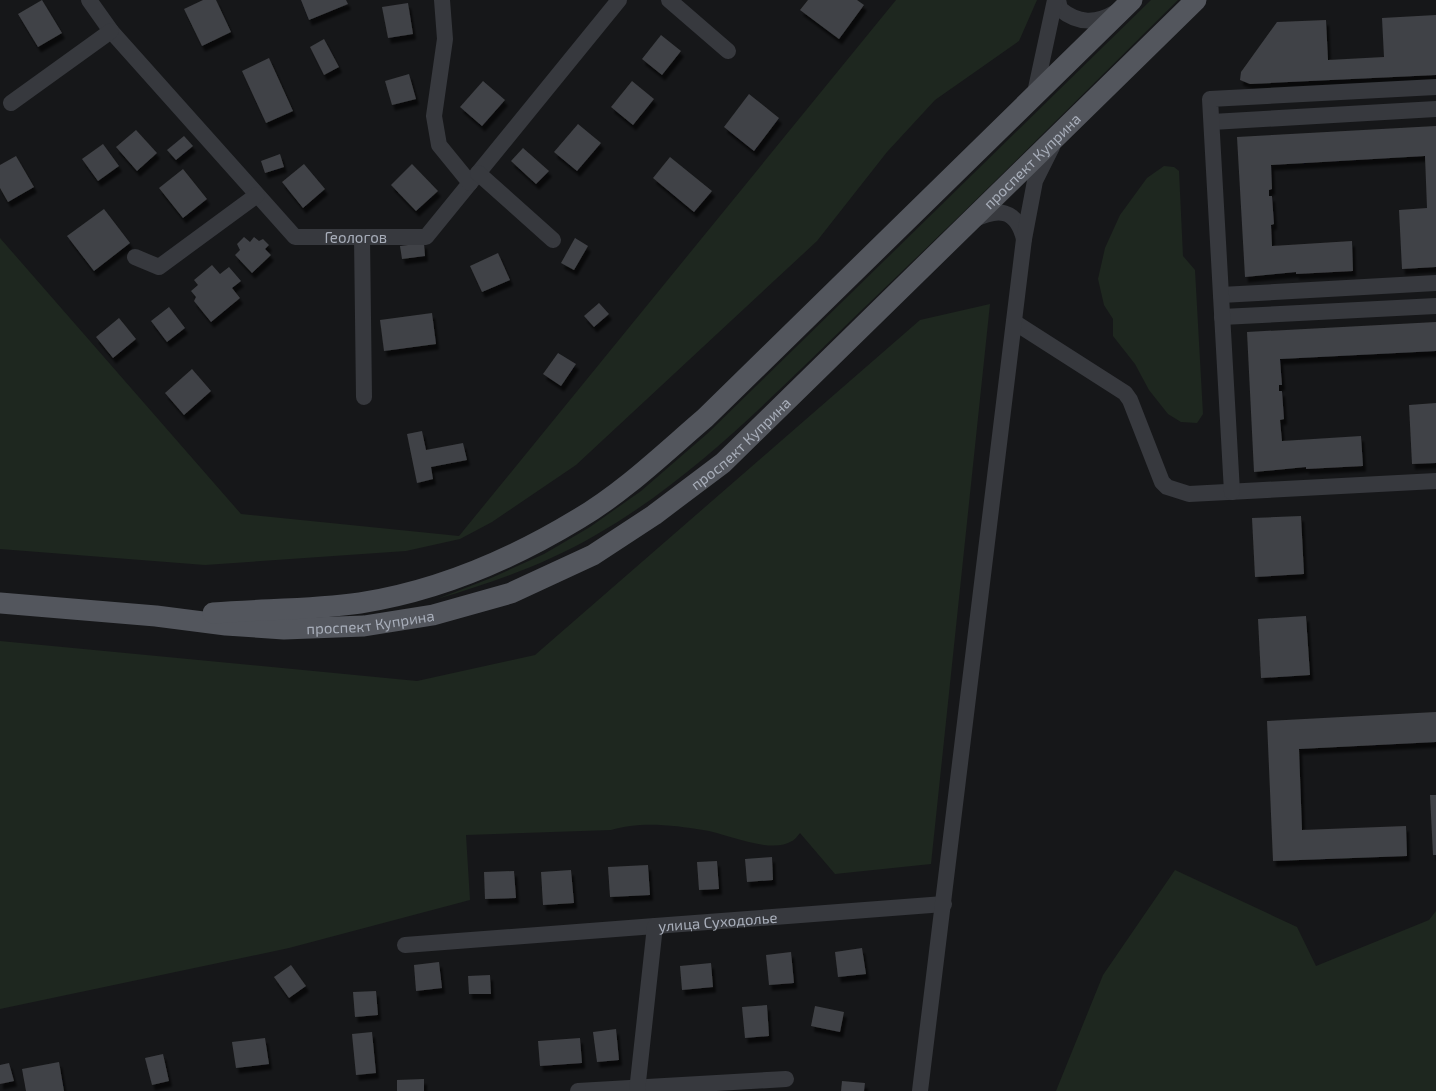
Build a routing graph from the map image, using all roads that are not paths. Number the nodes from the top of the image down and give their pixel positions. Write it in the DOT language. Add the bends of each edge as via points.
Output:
graph roads {
  1 [pos="89,0"];
  2 [pos="442,0"];
  3 [pos="619,0"];
  4 [pos="669,0"];
  5 [pos="1057,0"];
  6 [pos="1196,0"];
  7 [pos="1129,3"];
  8 [pos="111,31"];
  9 [pos="728,52"];
  10 [pos="1436,87"];
  11 [pos="1035,93"];
  12 [pos="11,102"];
  13 [pos="1436,109"];
  14 [pos="1212,122"];
  15 [pos="1066,126"];
  16 [pos="474,178"];
  17 [pos="257,195"];
  18 [pos="972,220"];
  19 [pos="362,237"];
  20 [pos="1024,239"];
  21 [pos="553,240"];
  22 [pos="135,257"];
  23 [pos="1436,283"];
  24 [pos="1221,295"];
  25 [pos="1436,306"];
  26 [pos="1222,317"];
  27 [pos="1014,322"];
  28 [pos="364,397"];
  29 [pos="1436,481"];
  30 [pos="1232,492"];
  31 [pos="0,603"];
  32 [pos="156,616"];
  33 [pos="944,904"];
  34 [pos="655,926"];
  35 [pos="405,945"];
  36 [pos="786,1079"];
  37 [pos="637,1089"];
  38 [pos="578,1091"];
  39 [pos="920,1091"];
  1 -- 8 [label="street, Геологов"];
  2 -- 16 [label="street" via="445,39 434,116 440,146"];
  3 -- 16 [label="street, Геологов"];
  4 -- 9 [label="street"];
  5 -- 7 [label="street" via="1060,10 1082,22 1106,18"];
  5 -- 11 [label="street"];
  6 -- 15 [label="main road, проспект Куприна"];
  7 -- 11 [label="main road, проспект Куприна"];
  8 -- 12 [label="street"];
  8 -- 17 [label="street, Геологов"];
  10 -- 14 [label="street" via="1210,99"];
  11 -- 32 [label="main road, проспект Куприна" via="705,418 639,476 579,519 503,559 432,586 379,598 289,610"];
  13 -- 14 [label="street"];
  14 -- 24 [label="street"];
  15 -- 18 [label="main road, проспект Куприна"];
  15 -- 20 [label="street" via="1046,155 1035,181"];
  16 -- 19 [label="street, Геологов" via="426,237"];
  16 -- 21 [label="street"];
  17 -- 19 [label="street, Геологов" via="295,237"];
  17 -- 22 [label="street" via="159,267"];
  18 -- 20 [label="street" via="986,214 1010,214 1017,221"];
  18 -- 32 [label="main road, проспект Куприна" via="723,463 654,515 593,555 511,592 434,615 364,626 284,629 226,626"];
  19 -- 28 [label="street"];
  20 -- 27 [label="street"];
  23 -- 24 [label="street"];
  24 -- 26 [label="street"];
  25 -- 26 [label="street"];
  26 -- 30 [label="street"];
  27 -- 30 [label="street" via="1125,393 1162,482 1167,487 1189,494"];
  27 -- 33 [label="street"];
  29 -- 30 [label="street"];
  31 -- 32 [label="main road, проспект Куприна"];
  33 -- 34 [label="street, улица Суходолье"];
  33 -- 39 [label="street"];
  34 -- 35 [label="street"];
  34 -- 37 [label="street, улица Суходолье"];
  36 -- 37 [label="street"];
  37 -- 38 [label="street"];
}
